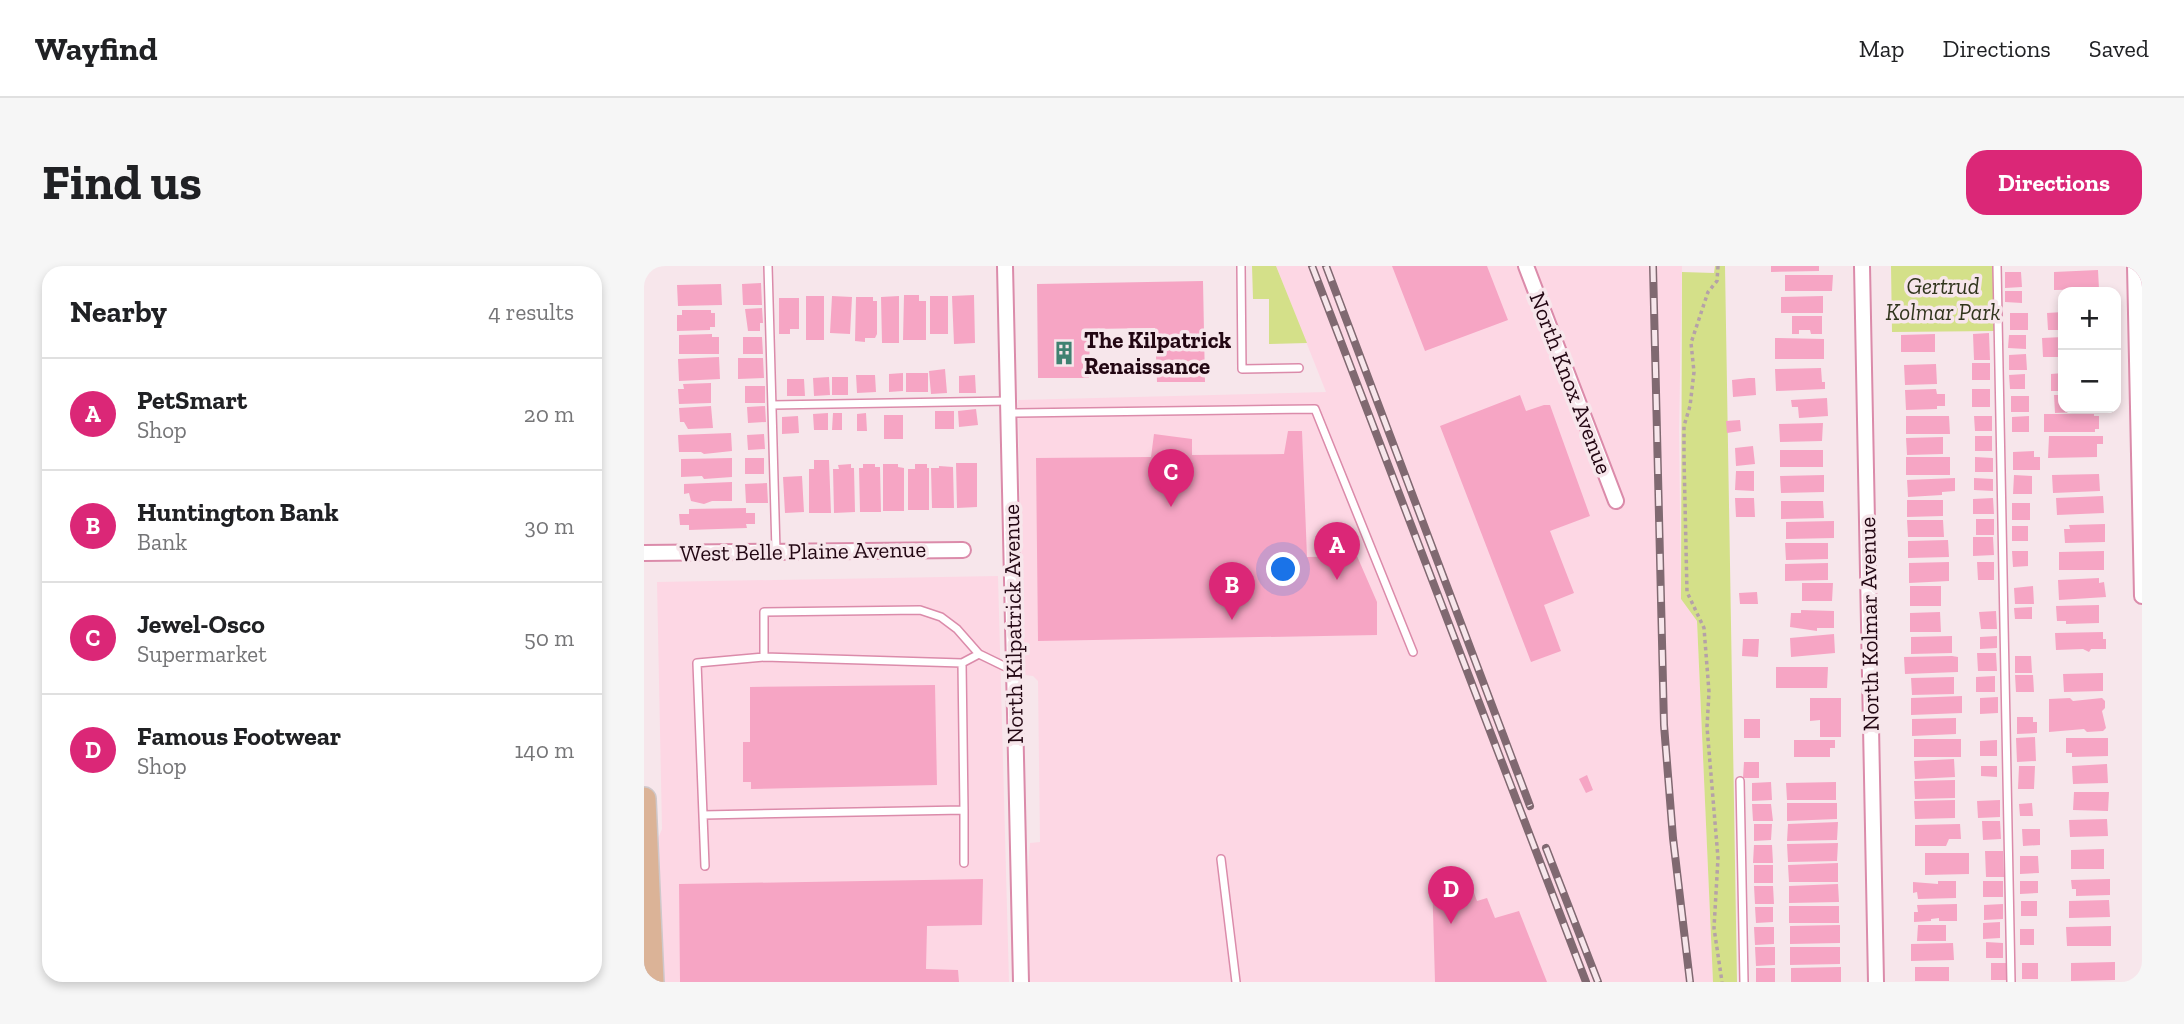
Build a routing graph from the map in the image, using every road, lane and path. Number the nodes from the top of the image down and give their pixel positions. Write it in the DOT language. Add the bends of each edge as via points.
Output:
graph roads {
  1 [pos="768,266"];
  2 [pos="1006,266"];
  3 [pos="1241,266"];
  4 [pos="1526,266"];
  5 [pos="1718,266"];
  6 [pos="1862,266"];
  7 [pos="1997,266"];
  8 [pos="2135,266"];
  9 [pos="1299,368"];
  10 [pos="772,405"];
  11 [pos="1009,407"];
  12 [pos="1616,500"];
  13 [pos="963,550"];
  14 [pos="776,551"];
  15 [pos="644,553"];
  16 [pos="2142,596"];
  17 [pos="1413,652"];
  18 [pos="979,654"];
  19 [pos="764,657"];
  20 [pos="962,663"];
  21 [pos="1014,671"];
  22 [pos="1740,781"];
  23 [pos="644,799"];
  24 [pos="964,810"];
  25 [pos="703,815"];
  26 [pos="1221,859"];
  27 [pos="964,863"];
  28 [pos="705,866"];
  29 [pos="652,982"];
  30 [pos="1021,982"];
  31 [pos="1236,982"];
  32 [pos="1722,982"];
  33 [pos="1744,982"];
  34 [pos="1876,982"];
  35 [pos="2011,982"];
  1 -- 10 [label="lane"];
  2 -- 11 [label="street, North Kilpatrick Avenue"];
  3 -- 9 [label="lane" via="1242,369"];
  4 -- 12 [label="street, North Knox Avenue"];
  5 -- 32 [label="path" via="1717,281 1708,292 1691,343 1694,372 1684,426 1684,457 1687,592 1703,628 1709,692 1707,727 1718,858 1714,928"];
  6 -- 34 [label="street, North Kolmar Avenue"];
  7 -- 35 [label="lane"];
  8 -- 16 [label="street"];
  10 -- 11 [label="lane"];
  10 -- 14 [label="lane"];
  11 -- 17 [label="lane" via="1315,409"];
  11 -- 21 [label="street, North Kilpatrick Avenue"];
  13 -- 14 [label="street, West Belle Plaine Avenue"];
  14 -- 15 [label="street, West Belle Plaine Avenue"];
  18 -- 19 [label="lane" via="942,617 920,610 764,612"];
  18 -- 20 [label="lane"];
  18 -- 21 [label="lane"];
  19 -- 20 [label="lane"];
  19 -- 25 [label="lane" via="697,663"];
  20 -- 24 [label="lane"];
  21 -- 30 [label="street, North Kilpatrick Avenue"];
  22 -- 33 [label="lane"];
  23 -- 29 [label="main road"];
  24 -- 25 [label="lane"];
  24 -- 27 [label="lane"];
  25 -- 28 [label="lane"];
  26 -- 31 [label="lane"];
}
